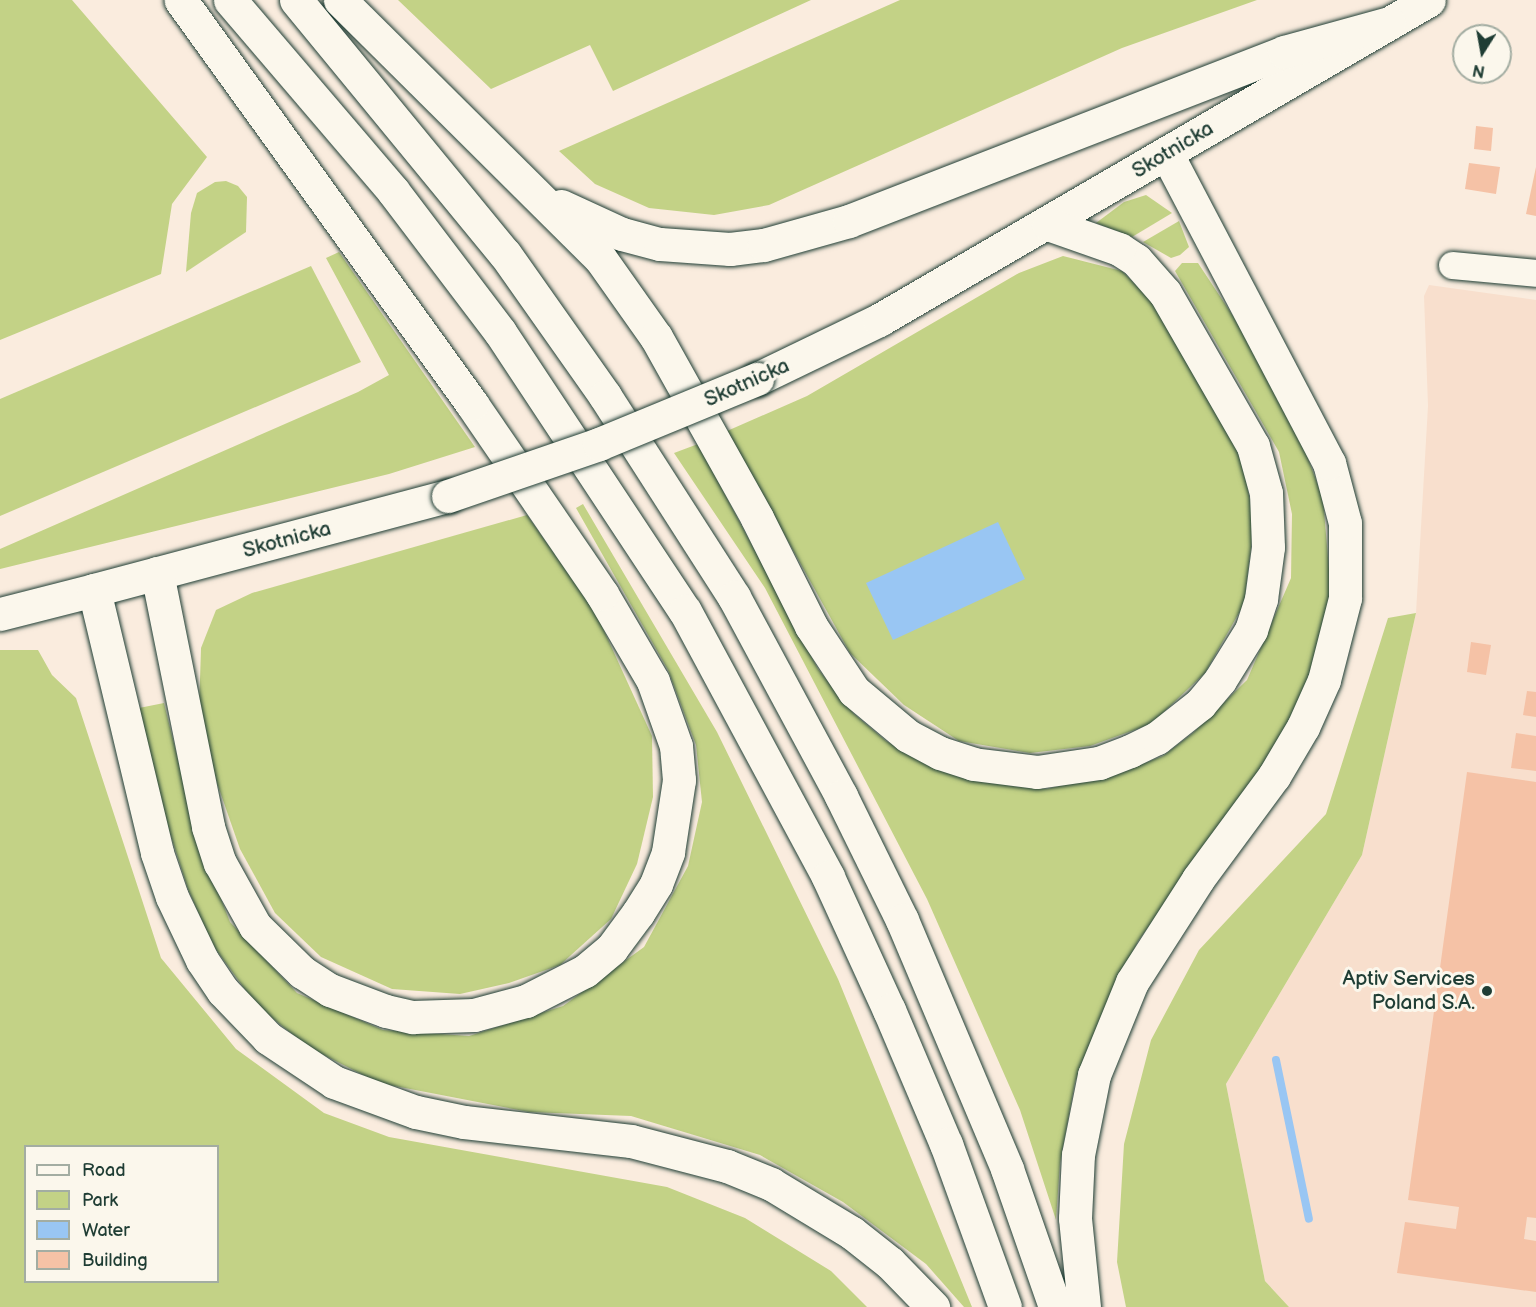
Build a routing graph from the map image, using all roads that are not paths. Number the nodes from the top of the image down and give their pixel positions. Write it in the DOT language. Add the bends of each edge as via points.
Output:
graph roads {
  1 [pos="181,0"];
  2 [pos="230,0"];
  3 [pos="296,0"];
  4 [pos="340,0"];
  5 [pos="1429,0"];
  6 [pos="1389,23"];
  7 [pos="1166,153"];
  8 [pos="536,192"];
  9 [pos="1048,224"];
  10 [pos="1452,265"];
  11 [pos="1536,273"];
  12 [pos="157,573"];
  13 [pos="94,590"];
  14 [pos="0,614"];
  15 [pos="933,1307"];
  16 [pos="1005,1307"];
  17 [pos="1055,1307"];
  18 [pos="1084,1307"];
  1 -- 12 [label="main road" via="472,404 602,594 653,681 676,746 679,780 668,852 656,884 612,948 585,971 526,1001 474,1015 413,1017 386,1011 330,990 302,972 255,926 220,863 208,827"];
  2 -- 16 [label="main road" via="393,191 500,332 685,611 828,878 885,1000 946,1144"];
  3 -- 17 [label="main road" via="505,254 605,396 734,597 841,796 902,920 1007,1169"];
  4 -- 8 [label="main road"];
  5 -- 6 [label="main road, Skotnicka"];
  6 -- 7 [label="main road, Skotnicka"];
  6 -- 8 [label="main road" via="1284,52 871,212 764,245 730,249 660,244 595,223"];
  7 -- 9 [label="main road, Skotnicka"];
  7 -- 18 [label="main road" via="1329,463 1345,524 1345,598 1324,680 1303,727 1274,776 1198,879 1132,982 1094,1075 1078,1155 1075,1218"];
  8 -- 9 [label="main road" via="600,258 656,337 757,518 811,626 854,691 908,736 940,753 973,764 1037,772 1100,763 1130,751 1165,733 1200,704 1251,630 1261,599 1268,547 1266,493 1253,446 1165,293 1136,260 1119,249"];
  9 -- 12 [label="main road, Skotnicka, bridge" via="879,320 757,379 599,444 448,496"];
  10 -- 11 [label="street"];
  12 -- 13 [label="main road, Skotnicka"];
  13 -- 14 [label="main road, Skotnicka"];
  13 -- 15 [label="main road" via="157,853 183,924 223,991 268,1038 334,1082 416,1112 464,1122 631,1141 727,1166 771,1184 852,1233"];
}
